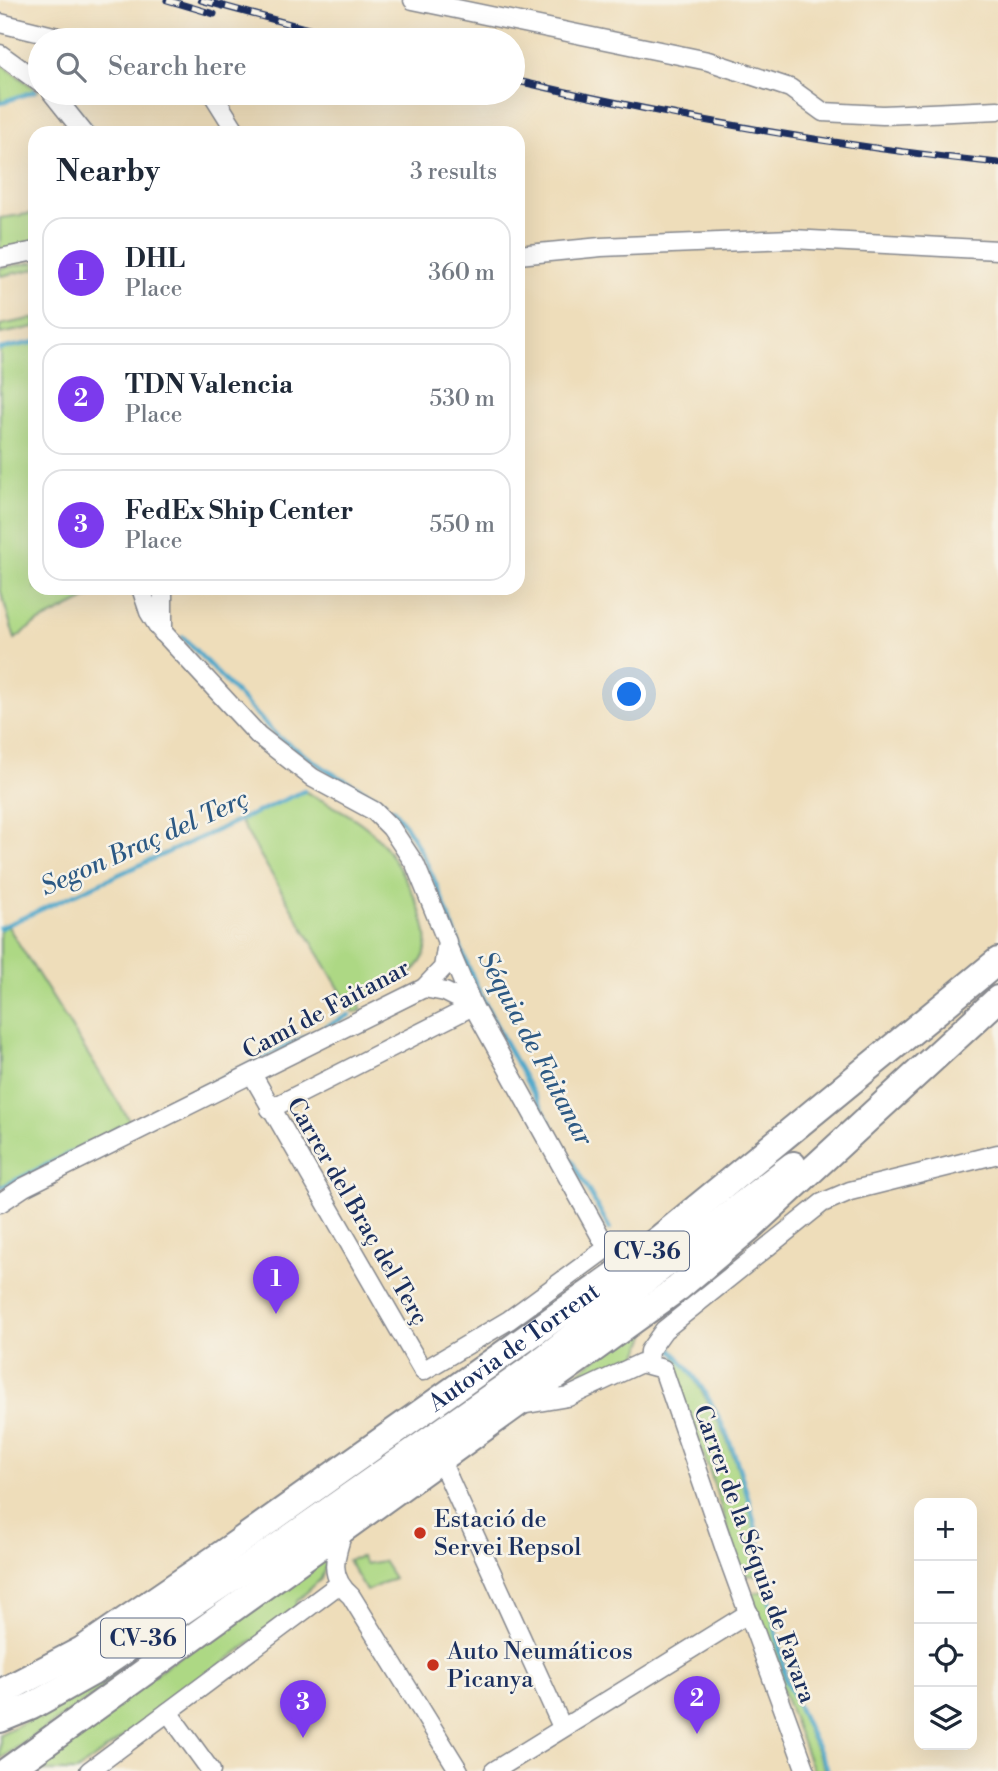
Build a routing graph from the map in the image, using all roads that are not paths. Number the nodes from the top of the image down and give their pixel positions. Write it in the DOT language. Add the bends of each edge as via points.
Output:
graph roads {
  1 [pos="412,0"];
  2 [pos="0,23"];
  3 [pos="28,30"];
  4 [pos="0,54"];
  5 [pos="28,74"];
  6 [pos="62,105"];
  7 [pos="220,105"];
  8 [pos="998,110"];
  9 [pos="78,126"];
  10 [pos="233,126"];
  11 [pos="998,250"];
  12 [pos="28,252"];
  13 [pos="525,254"];
  14 [pos="0,258"];
  15 [pos="143,595"];
  16 [pos="163,595"];
  17 [pos="163,633"];
  18 [pos="446,942"];
  19 [pos="998,961"];
  20 [pos="424,988"];
  21 [pos="998,999"];
  22 [pos="473,1006"];
  23 [pos="253,1076"];
  24 [pos="270,1109"];
  25 [pos="998,1154"];
  26 [pos="0,1203"];
  27 [pos="499,1358"];
  28 [pos="648,1363"];
  29 [pos="515,1406"];
  30 [pos="441,1461"];
  31 [pos="345,1526"];
  32 [pos="338,1585"];
  33 [pos="749,1613"];
  34 [pos="0,1675"];
  35 [pos="0,1693"];
  36 [pos="168,1712"];
  37 [pos="0,1719"];
  38 [pos="562,1727"];
  39 [pos="7,1771"];
  40 [pos="89,1771"];
  41 [pos="211,1771"];
  42 [pos="459,1771"];
  43 [pos="494,1771"];
  44 [pos="806,1771"];
  1 -- 8 [label="street" via="708,61 790,88 823,112 883,115"];
  2 -- 3 [label="street"];
  4 -- 5 [label="street"];
  6 -- 9 [label="street"];
  7 -- 10 [label="street"];
  11 -- 13 [label="street" via="792,239"];
  12 -- 14 [label="street"];
  15 -- 17 [label="street"];
  16 -- 17 [label="street"];
  17 -- 18 [label="street" via="258,736 313,778 374,811 391,828 415,864"];
  18 -- 20 [label="street, Camí de Faitanar" via="443,968"];
  18 -- 22 [label="street"];
  19 -- 27 [label="highway, Autovia de Torrent / CV-36" via="692,1216"];
  20 -- 22 [label="street"];
  20 -- 23 [label="street, Camí de Faitanar"];
  21 -- 29 [label="highway" via="678,1288"];
  21 -- 37 [label="highway, Autovia de Torrent / CV-36" via="532,1368 91,1673"];
  22 -- 24 [label="street"];
  22 -- 24 [label="street, Carrer del Braç del Terç" via="607,1248 509,1320 422,1371"];
  23 -- 24 [label="street, Carrer del Braç del Terç"];
  23 -- 26 [label="street, Camí de Faitanar" via="24,1187"];
  25 -- 28 [label="street" via="850,1191 822,1203 664,1330 649,1351"];
  27 -- 34 [label="highway" via="280,1495 72,1636"];
  27 -- 35 [label="highway, Autovia de Torrent / CV-36" via="93,1642"];
  28 -- 29 [label="street" via="568,1396"];
  28 -- 33 [label="street, Carrer de la Séquia de Favara" via="663,1369"];
  29 -- 30 [label="highway"];
  30 -- 31 [label="highway"];
  30 -- 38 [label="street"];
  31 -- 32 [label="street" via="334,1569"];
  31 -- 39 [label="highway"];
  32 -- 36 [label="street"];
  32 -- 42 [label="street" via="351,1596"];
  33 -- 38 [label="street"];
  33 -- 44 [label="street, Carrer de la Séquia de Favara"];
  36 -- 40 [label="street"];
  36 -- 41 [label="street"];
  38 -- 43 [label="street"];
}
